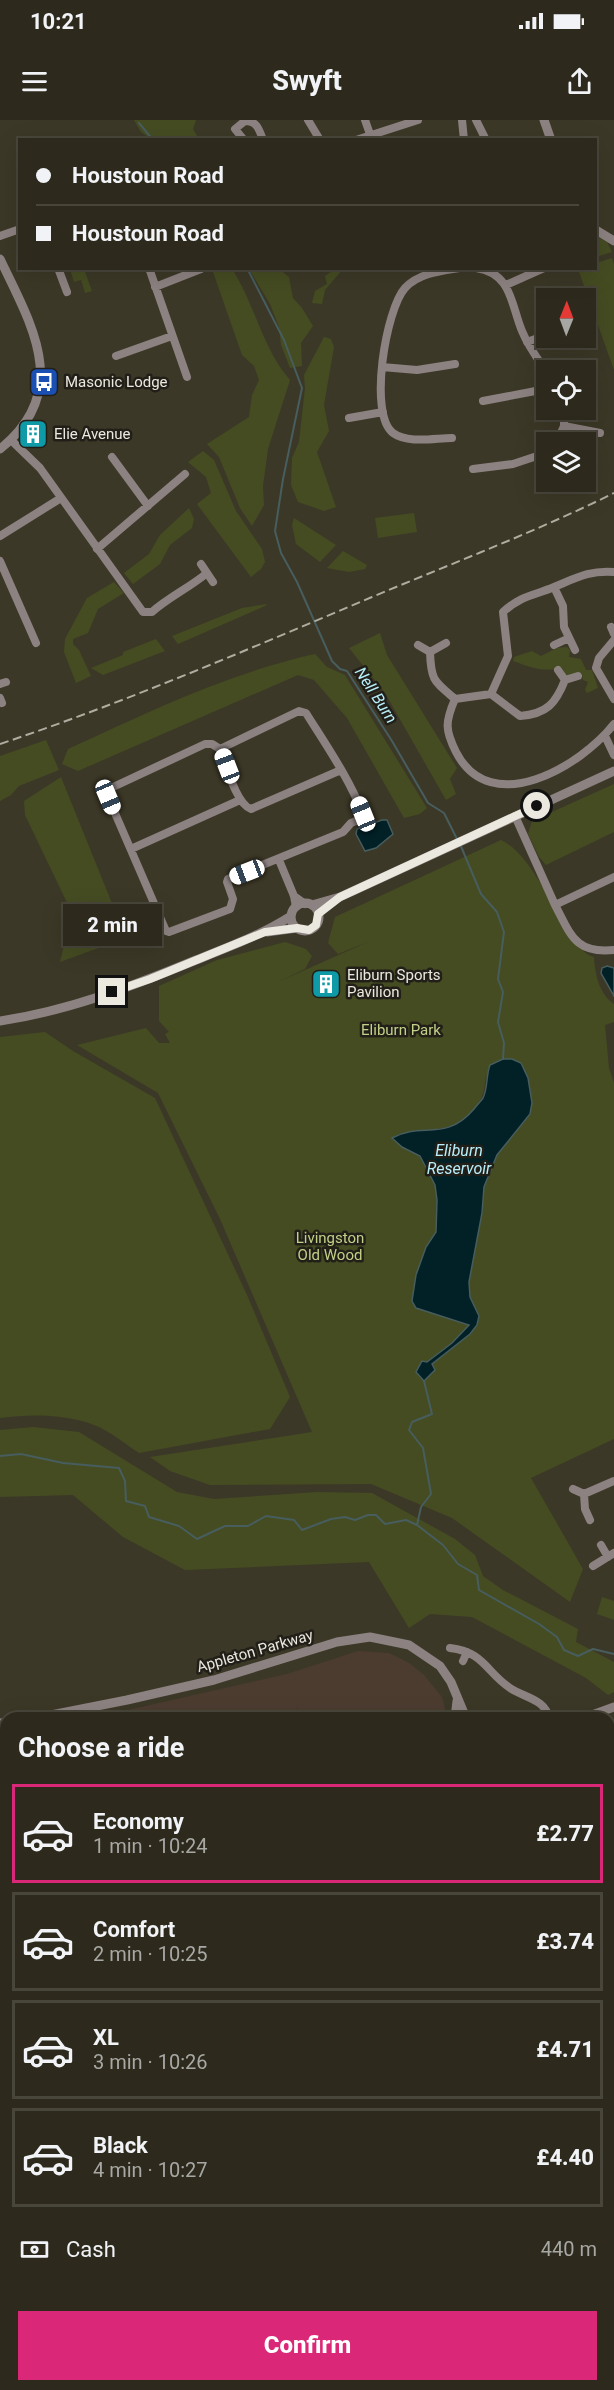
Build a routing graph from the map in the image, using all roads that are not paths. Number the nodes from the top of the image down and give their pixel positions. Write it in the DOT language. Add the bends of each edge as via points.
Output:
graph roads {
  1 [pos="308,120"];
  2 [pos="366,120"];
  3 [pos="418,120"];
  4 [pos="462,120"];
  5 [pos="476,120"];
  6 [pos="544,120"];
  7 [pos="371,136"];
  8 [pos="242,138"];
  9 [pos="262,138"];
  10 [pos="319,138"];
  11 [pos="464,138"];
  12 [pos="485,138"];
  13 [pos="550,138"];
  14 [pos="18,230"];
  15 [pos="597,231"];
  16 [pos="0,236"];
  17 [pos="614,241"];
  18 [pos="0,259"];
  19 [pos="59,270"];
  20 [pos="150,270"];
  21 [pos="197,270"];
  22 [pos="451,270"];
  23 [pos="481,270"];
  24 [pos="528,271"];
  25 [pos="506,285"];
  26 [pos="155,287"];
  27 [pos="67,292"];
  28 [pos="172,336"];
  29 [pos="536,339"];
  30 [pos="527,342"];
  31 [pos="116,356"];
  32 [pos="539,360"];
  33 [pos="455,364"];
  34 [pos="382,367"];
  35 [pos="187,377"];
  36 [pos="536,391"];
  37 [pos="483,401"];
  38 [pos="383,412"];
  39 [pos="349,418"];
  40 [pos="564,420"];
  41 [pos="564,426"];
  42 [pos="561,432"];
  43 [pos="600,433"];
  44 [pos="452,438"];
  45 [pos="11,440"];
  46 [pos="0,449"];
  47 [pos="536,456"];
  48 [pos="112,457"];
  49 [pos="473,469"];
  50 [pos="185,474"];
  51 [pos="61,498"];
  52 [pos="148,506"];
  53 [pos="0,536"];
  54 [pos="98,549"];
  55 [pos="0,561"];
  56 [pos="201,564"];
  57 [pos="614,572"];
  58 [pos="207,573"];
  59 [pos="213,582"];
  60 [pos="554,587"];
  61 [pos="569,638"];
  62 [pos="614,640"];
  63 [pos="36,643"];
  64 [pos="446,643"];
  65 [pos="418,645"];
  66 [pos="555,645"];
  67 [pos="575,650"];
  68 [pos="430,652"];
  69 [pos="558,670"];
  70 [pos="578,676"];
  71 [pos="565,680"];
  72 [pos="490,694"];
  73 [pos="455,699"];
  74 [pos="614,699"];
  75 [pos="614,724"];
  76 [pos="605,736"];
  77 [pos="220,749"];
  78 [pos="614,755"];
  79 [pos="340,770"];
  80 [pos="614,771"];
  81 [pos="240,800"];
  82 [pos="515,816"];
  83 [pos="130,849"];
  84 [pos="279,860"];
  85 [pos="614,877"];
  86 [pos="340,897"];
  87 [pos="555,904"];
  88 [pos="301,908"];
  89 [pos="318,914"];
  90 [pos="297,928"];
  91 [pos="265,932"];
  92 [pos="614,950"];
  93 [pos="0,1021"];
  94 [pos="614,1481"];
  95 [pos="573,1489"];
  96 [pos="584,1494"];
  97 [pos="591,1520"];
  98 [pos="602,1545"];
  99 [pos="611,1555"];
  100 [pos="593,1566"];
  101 [pos="450,1648"];
  102 [pos="467,1652"];
  103 [pos="463,1662"];
  104 [pos="457,1699"];
  105 [pos="66,1712"];
  106 [pos="456,1712"];
  107 [pos="463,1712"];
  108 [pos="547,1712"];
  1 -- 10 [label="street"];
  2 -- 7 [label="street"];
  3 -- 7 [label="street"];
  4 -- 11 [label="street"];
  5 -- 12 [label="street"];
  6 -- 13 [label="street"];
  8 -- 9 [label="street" via="235,129 244,121 258,126"];
  14 -- 16 [label="street"];
  15 -- 17 [label="street"];
  18 -- 45 [label="street" via="33,328 41,359 33,406"];
  19 -- 27 [label="street"];
  20 -- 26 [label="street"];
  21 -- 26 [label="street"];
  22 -- 34 [label="street" via="420,277 403,290 395,304"];
  23 -- 25 [label="street"];
  24 -- 25 [label="street"];
  25 -- 30 [label="street"];
  26 -- 28 [label="street"];
  28 -- 31 [label="street"];
  28 -- 35 [label="street"];
  29 -- 30 [label="street"];
  30 -- 32 [label="street"];
  33 -- 34 [label="street" via="417,370"];
  34 -- 38 [label="street"];
  36 -- 37 [label="street"];
  38 -- 39 [label="street"];
  38 -- 44 [label="street" via="388,428 403,438"];
  40 -- 41 [label="street"];
  41 -- 42 [label="street"];
  41 -- 43 [label="street"];
  45 -- 46 [label="street"];
  45 -- 51 [label="street" via="40,468"];
  47 -- 49 [label="street"];
  48 -- 52 [label="street"];
  50 -- 52 [label="street"];
  51 -- 53 [label="street"];
  51 -- 54 [label="street"];
  52 -- 54 [label="street"];
  54 -- 58 [label="street" via="143,612 149,613 187,590"];
  55 -- 63 [label="street"];
  56 -- 58 [label="street"];
  57 -- 60 [label="street" via="583,574"];
  58 -- 59 [label="street"];
  60 -- 61 [label="street" via="563,606"];
  60 -- 72 [label="street" via="522,597 503,612 508,656"];
  61 -- 66 [label="street"];
  61 -- 67 [label="street"];
  62 -- 74 [label="street" via="596,668"];
  64 -- 68 [label="street"];
  65 -- 68 [label="street"];
  68 -- 73 [label="street" via="431,673 436,683"];
  69 -- 71 [label="street"];
  70 -- 71 [label="street"];
  71 -- 72 [label="street" via="558,699 530,716 520,716"];
  72 -- 73 [label="street"];
  73 -- 76 [label="street" via="447,728 459,758 479,778 499,785 515,786 550,772 581,756"];
  75 -- 76 [label="street"];
  76 -- 78 [label="street"];
  77 -- 79 [label="street" via="303,711"];
  77 -- 81 [label="street"];
  77 -- 83 [label="street" via="205,744 111,788 108,797"];
  79 -- 81 [label="street" via="251,809"];
  79 -- 84 [label="street" via="357,799 361,819 343,832"];
  80 -- 82 [label="street"];
  81 -- 83 [label="street"];
  82 -- 86 [label="street"];
  82 -- 87 [label="street"];
  83 -- 84 [label="street" via="169,932 230,909 233,899 228,879"];
  84 -- 88 [label="street"];
  85 -- 87 [label="street"];
  86 -- 88 [label="street"];
  86 -- 89 [label="street"];
  87 -- 92 [label="street" via="581,946 592,951"];
  88 -- 89 [label="street"];
  88 -- 90 [label="street" via="291,920"];
  88 -- 91 [label="street"];
  89 -- 90 [label="street" via="313,928"];
  90 -- 91 [label="street"];
  91 -- 93 [label="street" via="128,987 62,1008"];
  94 -- 96 [label="street"];
  95 -- 96 [label="street"];
  96 -- 97 [label="street"];
  98 -- 99 [label="street"];
  99 -- 100 [label="street"];
  101 -- 102 [label="street"];
  102 -- 103 [label="street"];
  102 -- 108 [label="street" via="489,1666 508,1687 541,1703"];
  104 -- 105 [label="street, Appleton Parkway" via="447,1674 428,1656 399,1642 370,1637 337,1642 204,1682"];
  104 -- 106 [label="street"];
  104 -- 107 [label="street, Appleton Parkway"];
}
